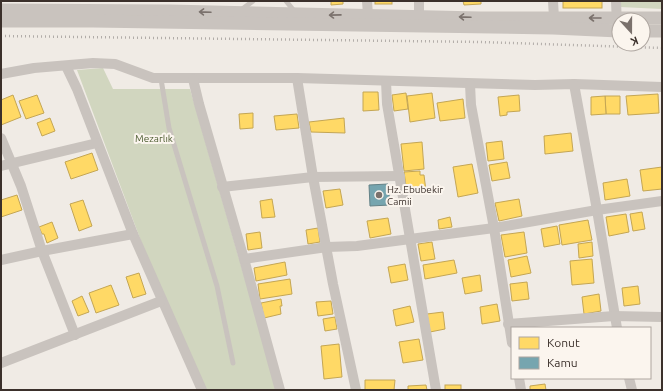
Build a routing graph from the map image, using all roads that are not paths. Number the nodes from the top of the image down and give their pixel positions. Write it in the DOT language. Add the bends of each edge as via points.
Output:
graph roads {
  1 [pos="253,1"];
  2 [pos="286,1"];
  3 [pos="367,1"];
  4 [pos="419,1"];
  5 [pos="553,1"];
  6 [pos="616,1"];
  7 [pos="2,10"];
  8 [pos="92,11"];
  9 [pos="170,11"];
  10 [pos="617,12"];
  11 [pos="237,13"];
  12 [pos="297,14"];
  13 [pos="368,15"];
  14 [pos="419,16"];
  15 [pos="662,18"];
  16 [pos="651,20"];
  17 [pos="553,23"];
  18 [pos="611,26"];
  19 [pos="651,31"];
  20 [pos="662,31"];
  21 [pos="66,66"];
  22 [pos="1,74"];
  23 [pos="297,78"];
  24 [pos="161,79"];
  25 [pos="194,79"];
  26 [pos="386,81"];
  27 [pos="470,84"];
  28 [pos="574,84"];
  29 [pos="662,86"];
  30 [pos="1,138"];
  31 [pos="97,143"];
  32 [pos="13,164"];
  33 [pos="1,166"];
  34 [pos="400,176"];
  35 [pos="313,178"];
  36 [pos="222,187"];
  37 [pos="662,201"];
  38 [pos="597,210"];
  39 [pos="494,228"];
  40 [pos="133,234"];
  41 [pos="410,240"];
  42 [pos="326,247"];
  43 [pos="42,250"];
  44 [pos="244,259"];
  45 [pos="1,260"];
  46 [pos="161,301"];
  47 [pos="614,316"];
  48 [pos="662,317"];
  49 [pos="508,324"];
  50 [pos="617,327"];
  51 [pos="75,335"];
  52 [pos="511,338"];
  53 [pos="1,363"];
  54 [pos="233,363"];
  55 [pos="518,379"];
  56 [pos="629,379"];
  57 [pos="202,390"];
  58 [pos="280,390"];
  59 [pos="356,390"];
  60 [pos="436,390"];
  61 [pos="521,390"];
  62 [pos="632,390"];
  1 -- 11 [label="lane"];
  2 -- 12 [label="lane"];
  3 -- 13 [label="street"];
  4 -- 14 [label="street"];
  5 -- 17 [label="street"];
  6 -- 10 [label="street"];
  7 -- 8 [label="street"];
  8 -- 9 [label="street"];
  11 -- 9 [label="street, one-way"];
  9 -- 17 [label="street"];
  11 -- 12 [label="street"];
  13 -- 12 [label="street, one-way"];
  13 -- 14 [label="street"];
  17 -- 14 [label="street, one-way"];
  15 -- 16 [label="street"];
  17 -- 18 [label="street"];
  19 -- 20 [label="street"];
  21 -- 22 [label="street"];
  21 -- 24 [label="street" via="115,64"];
  21 -- 31 [label="street"];
  23 -- 25 [label="street"];
  23 -- 26 [label="street"];
  23 -- 35 [label="street"];
  24 -- 25 [label="street"];
  24 -- 54 [label="lane" via="169,128 217,286"];
  25 -- 36 [label="street"];
  26 -- 27 [label="street"];
  26 -- 34 [label="street"];
  27 -- 28 [label="street"];
  27 -- 39 [label="street" via="471,105"];
  28 -- 29 [label="street"];
  28 -- 38 [label="street"];
  30 -- 32 [label="street"];
  31 -- 32 [label="street"];
  31 -- 40 [label="street"];
  32 -- 33 [label="street"];
  32 -- 43 [label="street"];
  34 -- 35 [label="street"];
  34 -- 41 [label="street"];
  35 -- 36 [label="street"];
  35 -- 42 [label="street"];
  36 -- 44 [label="street"];
  37 -- 38 [label="street"];
  38 -- 39 [label="street"];
  38 -- 47 [label="street"];
  39 -- 41 [label="street"];
  39 -- 49 [label="street"];
  40 -- 43 [label="street"];
  40 -- 46 [label="street"];
  41 -- 42 [label="street"];
  41 -- 60 [label="street"];
  42 -- 44 [label="street"];
  42 -- 59 [label="street"];
  43 -- 45 [label="street"];
  43 -- 51 [label="street"];
  44 -- 58 [label="street"];
  46 -- 51 [label="street"];
  46 -- 57 [label="street"];
  47 -- 48 [label="street"];
  47 -- 49 [label="street"];
  47 -- 50 [label="street"];
  49 -- 52 [label="street"];
  51 -- 53 [label="street"];
  55 -- 61 [label="street"];
  56 -- 62 [label="street"];
}
